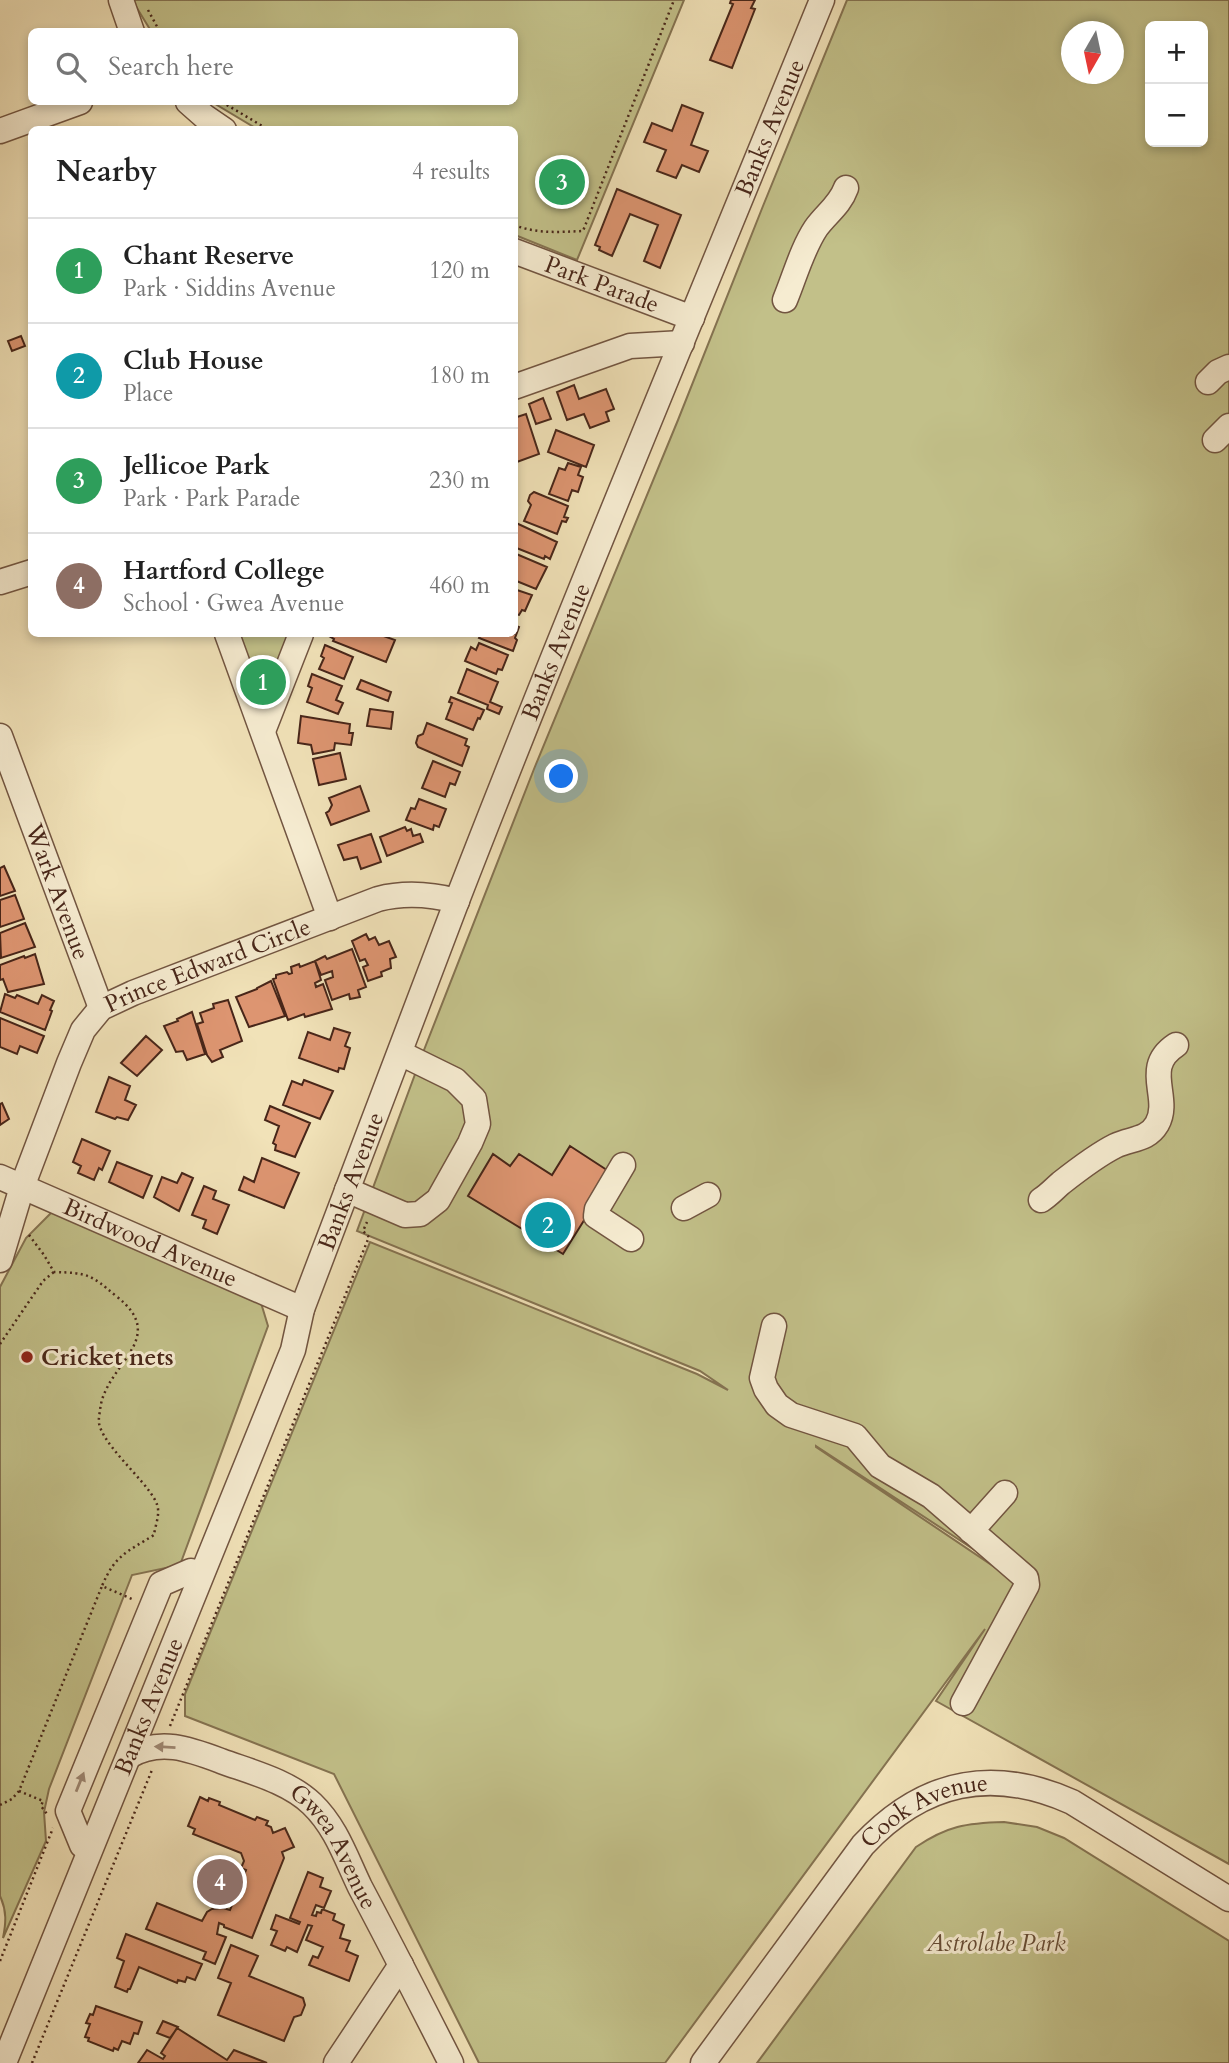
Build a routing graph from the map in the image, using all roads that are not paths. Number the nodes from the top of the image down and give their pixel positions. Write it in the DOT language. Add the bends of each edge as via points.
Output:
graph roads {
  1 [pos="121,0"];
  2 [pos="822,0"];
  3 [pos="131,28"];
  4 [pos="74,105"];
  5 [pos="191,105"];
  6 [pos="34,124"];
  7 [pos="218,126"];
  8 [pos="0,131"];
  9 [pos="846,188"];
  10 [pos="518,253"];
  11 [pos="785,300"];
  12 [pos="692,318"];
  13 [pos="682,343"];
  14 [pos="1229,367"];
  15 [pos="1208,382"];
  16 [pos="518,386"];
  17 [pos="28,573"];
  18 [pos="0,582"];
  19 [pos="228,637"];
  20 [pos="299,637"];
  21 [pos="262,731"];
  22 [pos="0,736"];
  23 [pos="457,901"];
  24 [pos="330,918"];
  25 [pos="101,1008"];
  26 [pos="1176,1045"];
  27 [pos="400,1053"];
  28 [pos="623,1166"];
  29 [pos="11,1182"];
  30 [pos="347,1190"];
  31 [pos="708,1195"];
  32 [pos="1041,1200"];
  33 [pos="684,1208"];
  34 [pos="631,1239"];
  35 [pos="0,1260"];
  36 [pos="302,1309"];
  37 [pos="774,1326"];
  38 [pos="1005,1493"];
  39 [pos="971,1531"];
  40 [pos="191,1572"];
  41 [pos="963,1703"];
  42 [pos="129,1756"];
  43 [pos="82,1845"];
  44 [pos="1229,1899"];
  45 [pos="401,1965"];
  46 [pos="0,2049"];
  47 [pos="5,2063"];
  48 [pos="336,2063"];
  49 [pos="451,2063"];
  50 [pos="702,2063"];
  1 -- 3 [label="street"];
  2 -- 12 [label="street, Banks Avenue"];
  4 -- 6 [label="street"];
  5 -- 7 [label="street"];
  6 -- 8 [label="street"];
  9 -- 11 [label="street" via="810,239"];
  10 -- 12 [label="street, Park Parade"];
  12 -- 13 [label="street, Banks Avenue"];
  13 -- 16 [label="street" via="630,346"];
  13 -- 23 [label="street, Banks Avenue"];
  14 -- 15 [label="street"];
  17 -- 18 [label="street"];
  19 -- 21 [label="street"];
  20 -- 21 [label="street"];
  21 -- 24 [label="street"];
  22 -- 25 [label="street, Wark Avenue"];
  23 -- 24 [label="street, Prince Edward Circle" via="396,894"];
  23 -- 27 [label="street, Banks Avenue"];
  24 -- 25 [label="street, Prince Edward Circle"];
  25 -- 29 [label="street, Prince Edward Circle" via="83,1030"];
  26 -- 32 [label="street" via="1165,1053 1159,1066 1161,1113 1151,1132 1107,1150"];
  27 -- 30 [label="street, Banks Avenue"];
  27 -- 30 [label="street" via="455,1080 474,1099 478,1124 438,1200 420,1214 405,1215"];
  28 -- 34 [label="street" via="596,1216"];
  29 -- 35 [label="street, Prince Edward Circle" via="11,1224"];
  29 -- 36 [label="street, Birdwood Avenue"];
  30 -- 36 [label="street, Banks Avenue"];
  31 -- 33 [label="street"];
  36 -- 40 [label="street, Banks Avenue" via="283,1341"];
  36 -- 42 [label="street, Banks Avenue" via="293,1350"];
  37 -- 39 [label="street" via="762,1378 777,1405 791,1415 855,1436 880,1466 931,1496"];
  38 -- 39 [label="street"];
  39 -- 41 [label="street" via="1020,1572 1027,1585"];
  40 -- 43 [label="street, Banks Avenue"];
  43 -- 40 [label="street, one-way" via="68,1811 161,1584"];
  45 -- 42 [label="street, Gwea Avenue, one-way" via="338,1839 310,1802 290,1788 203,1754 162,1746"];
  42 -- 47 [label="street, Banks Avenue"];
  43 -- 46 [label="street, Banks Avenue"];
  44 -- 50 [label="street, Cook Avenue" via="1050,1792 979,1783 935,1793 901,1810 863,1845"];
  45 -- 48 [label="street"];
  45 -- 49 [label="street, Gwea Avenue"];
}
